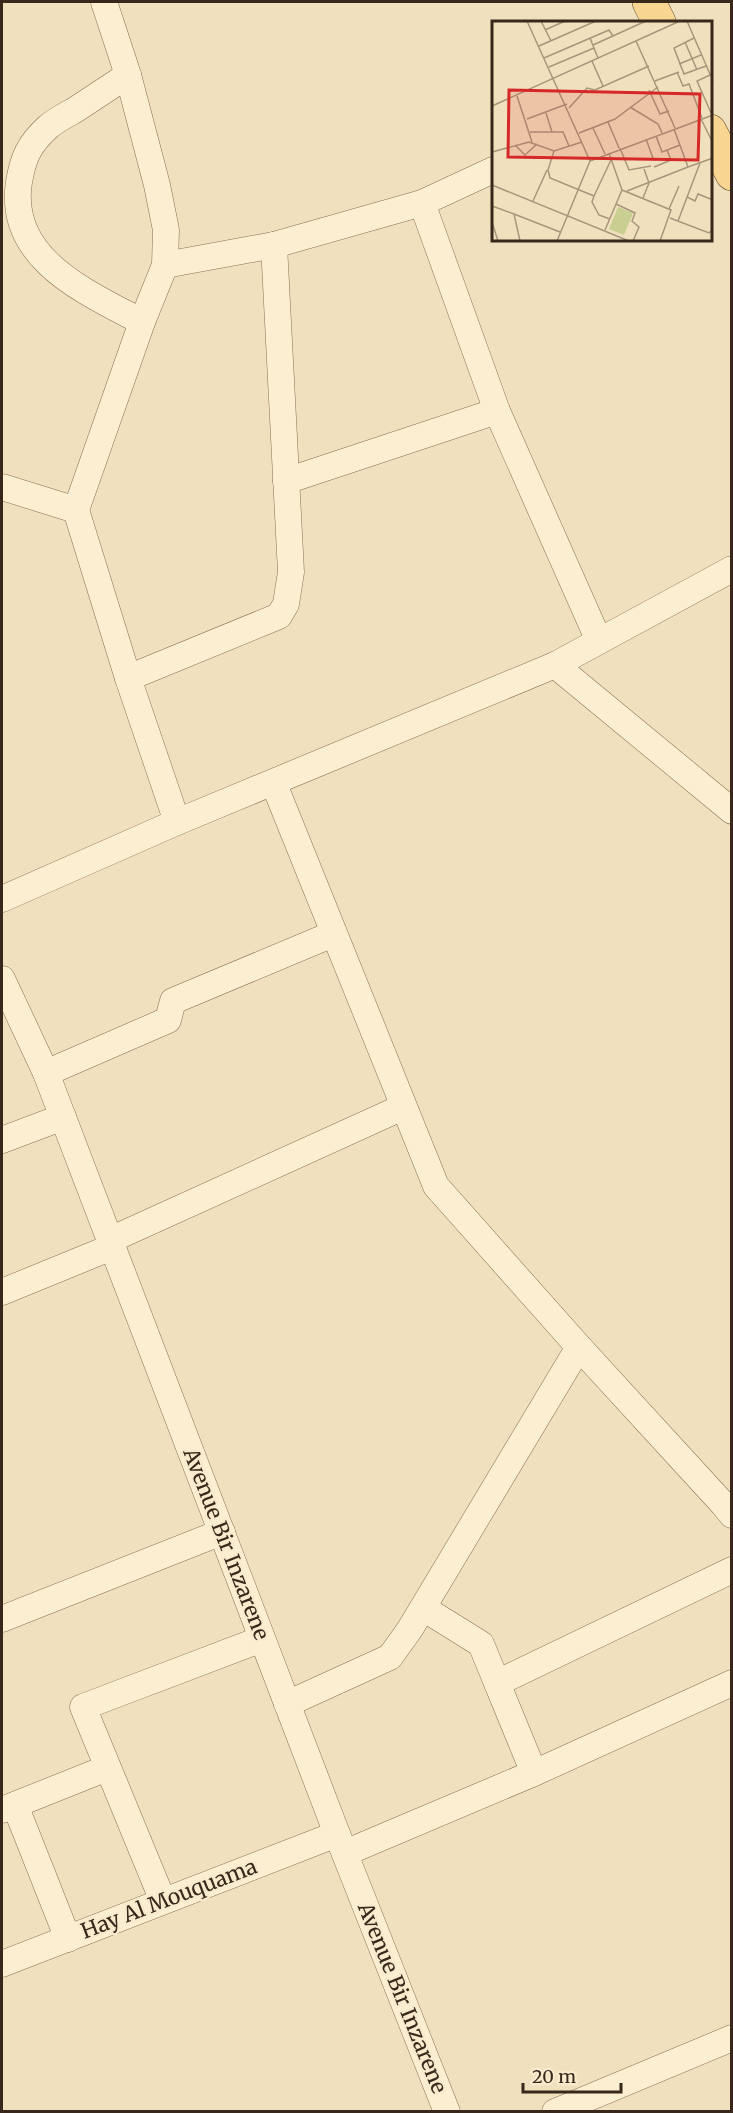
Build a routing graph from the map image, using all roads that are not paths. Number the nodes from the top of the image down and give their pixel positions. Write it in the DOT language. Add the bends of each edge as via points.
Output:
graph roads {
  1 [pos="104,2"];
  2 [pos="649,2"];
  3 [pos="658,21"];
  4 [pos="128,75"];
  5 [pos="712,133"];
  6 [pos="492,170"];
  7 [pos="732,174"];
  8 [pos="422,203"];
  9 [pos="274,245"];
  10 [pos="165,265"];
  11 [pos="142,321"];
  12 [pos="497,411"];
  13 [pos="286,481"];
  14 [pos="2,488"];
  15 [pos="76,510"];
  16 [pos="732,569"];
  17 [pos="599,641"];
  18 [pos="555,665"];
  19 [pos="128,678"];
  20 [pos="273,784"];
  21 [pos="732,811"];
  22 [pos="177,822"];
  23 [pos="2,899"];
  24 [pos="333,934"];
  25 [pos="2,979"];
  26 [pos="46,1073"];
  27 [pos="403,1107"];
  28 [pos="63,1117"];
  29 [pos="2,1140"];
  30 [pos="111,1244"];
  31 [pos="2,1292"];
  32 [pos="579,1347"];
  33 [pos="732,1515"];
  34 [pos="222,1532"];
  35 [pos="732,1570"];
  36 [pos="423,1608"];
  37 [pos="2,1619"];
  38 [pos="262,1639"];
  39 [pos="497,1683"];
  40 [pos="732,1683"];
  41 [pos="287,1704"];
  42 [pos="108,1768"];
  43 [pos="534,1773"];
  44 [pos="8,1808"];
  45 [pos="341,1843"];
  46 [pos="163,1901"];
  47 [pos="68,1939"];
  48 [pos="2,1964"];
  49 [pos="732,2038"];
  50 [pos="447,2112"];
  51 [pos="555,2112"];
  1 -- 4 [label="street"];
  2 -- 3 [label="main road"];
  4 -- 10 [label="street" via="166,230"];
  4 -- 11 [label="street" via="48,127 22,160 18,192 24,231 53,269 84,291"];
  5 -- 7 [label="main road"];
  6 -- 8 [label="street"];
  8 -- 9 [label="street"];
  8 -- 12 [label="street"];
  9 -- 10 [label="street"];
  9 -- 13 [label="street"];
  10 -- 11 [label="street"];
  11 -- 15 [label="street"];
  12 -- 13 [label="street"];
  12 -- 17 [label="street"];
  13 -- 19 [label="street" via="291,572 286,604 279,616"];
  14 -- 15 [label="street"];
  15 -- 19 [label="street"];
  16 -- 17 [label="street"];
  17 -- 18 [label="street"];
  18 -- 20 [label="street"];
  18 -- 21 [label="street"];
  19 -- 22 [label="street"];
  20 -- 22 [label="street"];
  20 -- 24 [label="street"];
  22 -- 23 [label="street"];
  24 -- 26 [label="street" via="173,1001 168,1020"];
  24 -- 27 [label="street"];
  25 -- 26 [label="street, Avenue Bir Inzarene"];
  26 -- 28 [label="street, Avenue Bir Inzarene"];
  27 -- 30 [label="street"];
  27 -- 32 [label="street" via="436,1186"];
  28 -- 29 [label="street"];
  28 -- 30 [label="street, Avenue Bir Inzarene"];
  30 -- 31 [label="street"];
  30 -- 34 [label="street, Avenue Bir Inzarene"];
  32 -- 33 [label="street"];
  32 -- 36 [label="street"];
  34 -- 37 [label="street"];
  34 -- 38 [label="street, Avenue Bir Inzarene"];
  35 -- 39 [label="street"];
  36 -- 39 [label="street" via="481,1644"];
  36 -- 41 [label="street" via="390,1657"];
  38 -- 41 [label="street, Avenue Bir Inzarene"];
  38 -- 42 [label="street" via="83,1707"];
  39 -- 43 [label="street"];
  40 -- 43 [label="street, Hay Al Mouquama"];
  41 -- 45 [label="street, Avenue Bir Inzarene"];
  42 -- 44 [label="street"];
  42 -- 46 [label="street"];
  43 -- 45 [label="street, Hay Al Mouquama"];
  44 -- 47 [label="street"];
  45 -- 46 [label="street, Hay Al Mouquama"];
  45 -- 50 [label="street, Avenue Bir Inzarene"];
  46 -- 47 [label="street, Hay Al Mouquama"];
  47 -- 48 [label="street, Hay Al Mouquama"];
  49 -- 51 [label="street"];
}
